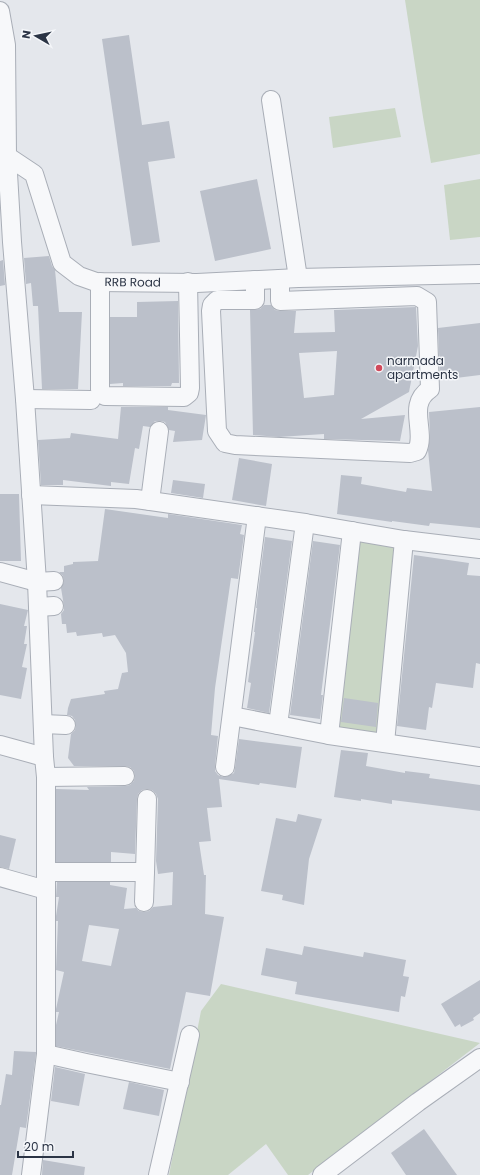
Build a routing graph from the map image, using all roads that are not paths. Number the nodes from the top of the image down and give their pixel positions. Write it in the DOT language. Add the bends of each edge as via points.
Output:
graph roads {
  1 [pos="0,11"];
  2 [pos="3,45"];
  3 [pos="271,100"];
  4 [pos="7,156"];
  5 [pos="6,241"];
  6 [pos="480,274"];
  7 [pos="298,278"];
  8 [pos="280,279"];
  9 [pos="255,280"];
  10 [pos="100,282"];
  11 [pos="188,282"];
  12 [pos="255,300"];
  13 [pos="280,300"];
  14 [pos="25,399"];
  15 [pos="91,400"];
  16 [pos="158,431"];
  17 [pos="31,495"];
  18 [pos="150,501"];
  19 [pos="257,516"];
  20 [pos="305,523"];
  21 [pos="352,531"];
  22 [pos="404,540"];
  23 [pos="480,549"];
  24 [pos="0,572"];
  25 [pos="45,581"];
  26 [pos="232,716"];
  27 [pos="43,724"];
  28 [pos="66,724"];
  29 [pos="278,724"];
  30 [pos="329,735"];
  31 [pos="385,743"];
  32 [pos="0,745"];
  33 [pos="479,753"];
  34 [pos="44,757"];
  35 [pos="225,767"];
  36 [pos="125,776"];
  37 [pos="46,777"];
  38 [pos="147,799"];
  39 [pos="46,872"];
  40 [pos="145,872"];
  41 [pos="0,877"];
  42 [pos="46,890"];
  43 [pos="144,902"];
  44 [pos="190,1035"];
  45 [pos="46,1054"];
  46 [pos="480,1058"];
  47 [pos="180,1082"];
  48 [pos="325,1174"];
  49 [pos="31,1175"];
  50 [pos="158,1175"];
  1 -- 2 [label="street"];
  2 -- 4 [label="street"];
  3 -- 7 [label="street"];
  4 -- 5 [label="street"];
  4 -- 10 [label="street, RRB Road" via="34,174 62,263 79,276"];
  5 -- 14 [label="street"];
  6 -- 7 [label="street, RRB Road"];
  7 -- 8 [label="street, RRB Road"];
  8 -- 9 [label="street, RRB Road"];
  8 -- 13 [label="street"];
  9 -- 11 [label="street, RRB Road"];
  9 -- 12 [label="street"];
  10 -- 11 [label="street, RRB Road"];
  10 -- 11 [label="street" via="101,394 184,397 190,388"];
  12 -- 13 [label="street"];
  12 -- 13 [label="street" via="217,300 212,304 217,431 225,443 410,453 417,451 420,445 420,398 430,389 427,302 417,296"];
  14 -- 15 [label="street"];
  14 -- 17 [label="street"];
  16 -- 18 [label="street"];
  17 -- 18 [label="street"];
  17 -- 25 [label="street"];
  18 -- 19 [label="street"];
  19 -- 20 [label="street"];
  19 -- 26 [label="street"];
  20 -- 21 [label="street"];
  20 -- 29 [label="street"];
  21 -- 22 [label="street"];
  21 -- 30 [label="street"];
  22 -- 23 [label="street"];
  22 -- 31 [label="street"];
  24 -- 25 [label="street"];
  25 -- 27 [label="street"];
  26 -- 29 [label="street"];
  26 -- 35 [label="street"];
  27 -- 28 [label="street"];
  27 -- 34 [label="street"];
  29 -- 30 [label="street"];
  30 -- 31 [label="street"];
  31 -- 33 [label="street"];
  32 -- 34 [label="street"];
  34 -- 37 [label="street"];
  36 -- 37 [label="street"];
  37 -- 39 [label="street"];
  38 -- 40 [label="street"];
  39 -- 40 [label="street"];
  39 -- 42 [label="street"];
  40 -- 43 [label="street"];
  41 -- 42 [label="street"];
  42 -- 45 [label="street"];
  44 -- 47 [label="street"];
  45 -- 47 [label="street"];
  45 -- 49 [label="street"];
  46 -- 48 [label="street"];
  47 -- 50 [label="street"];
}
